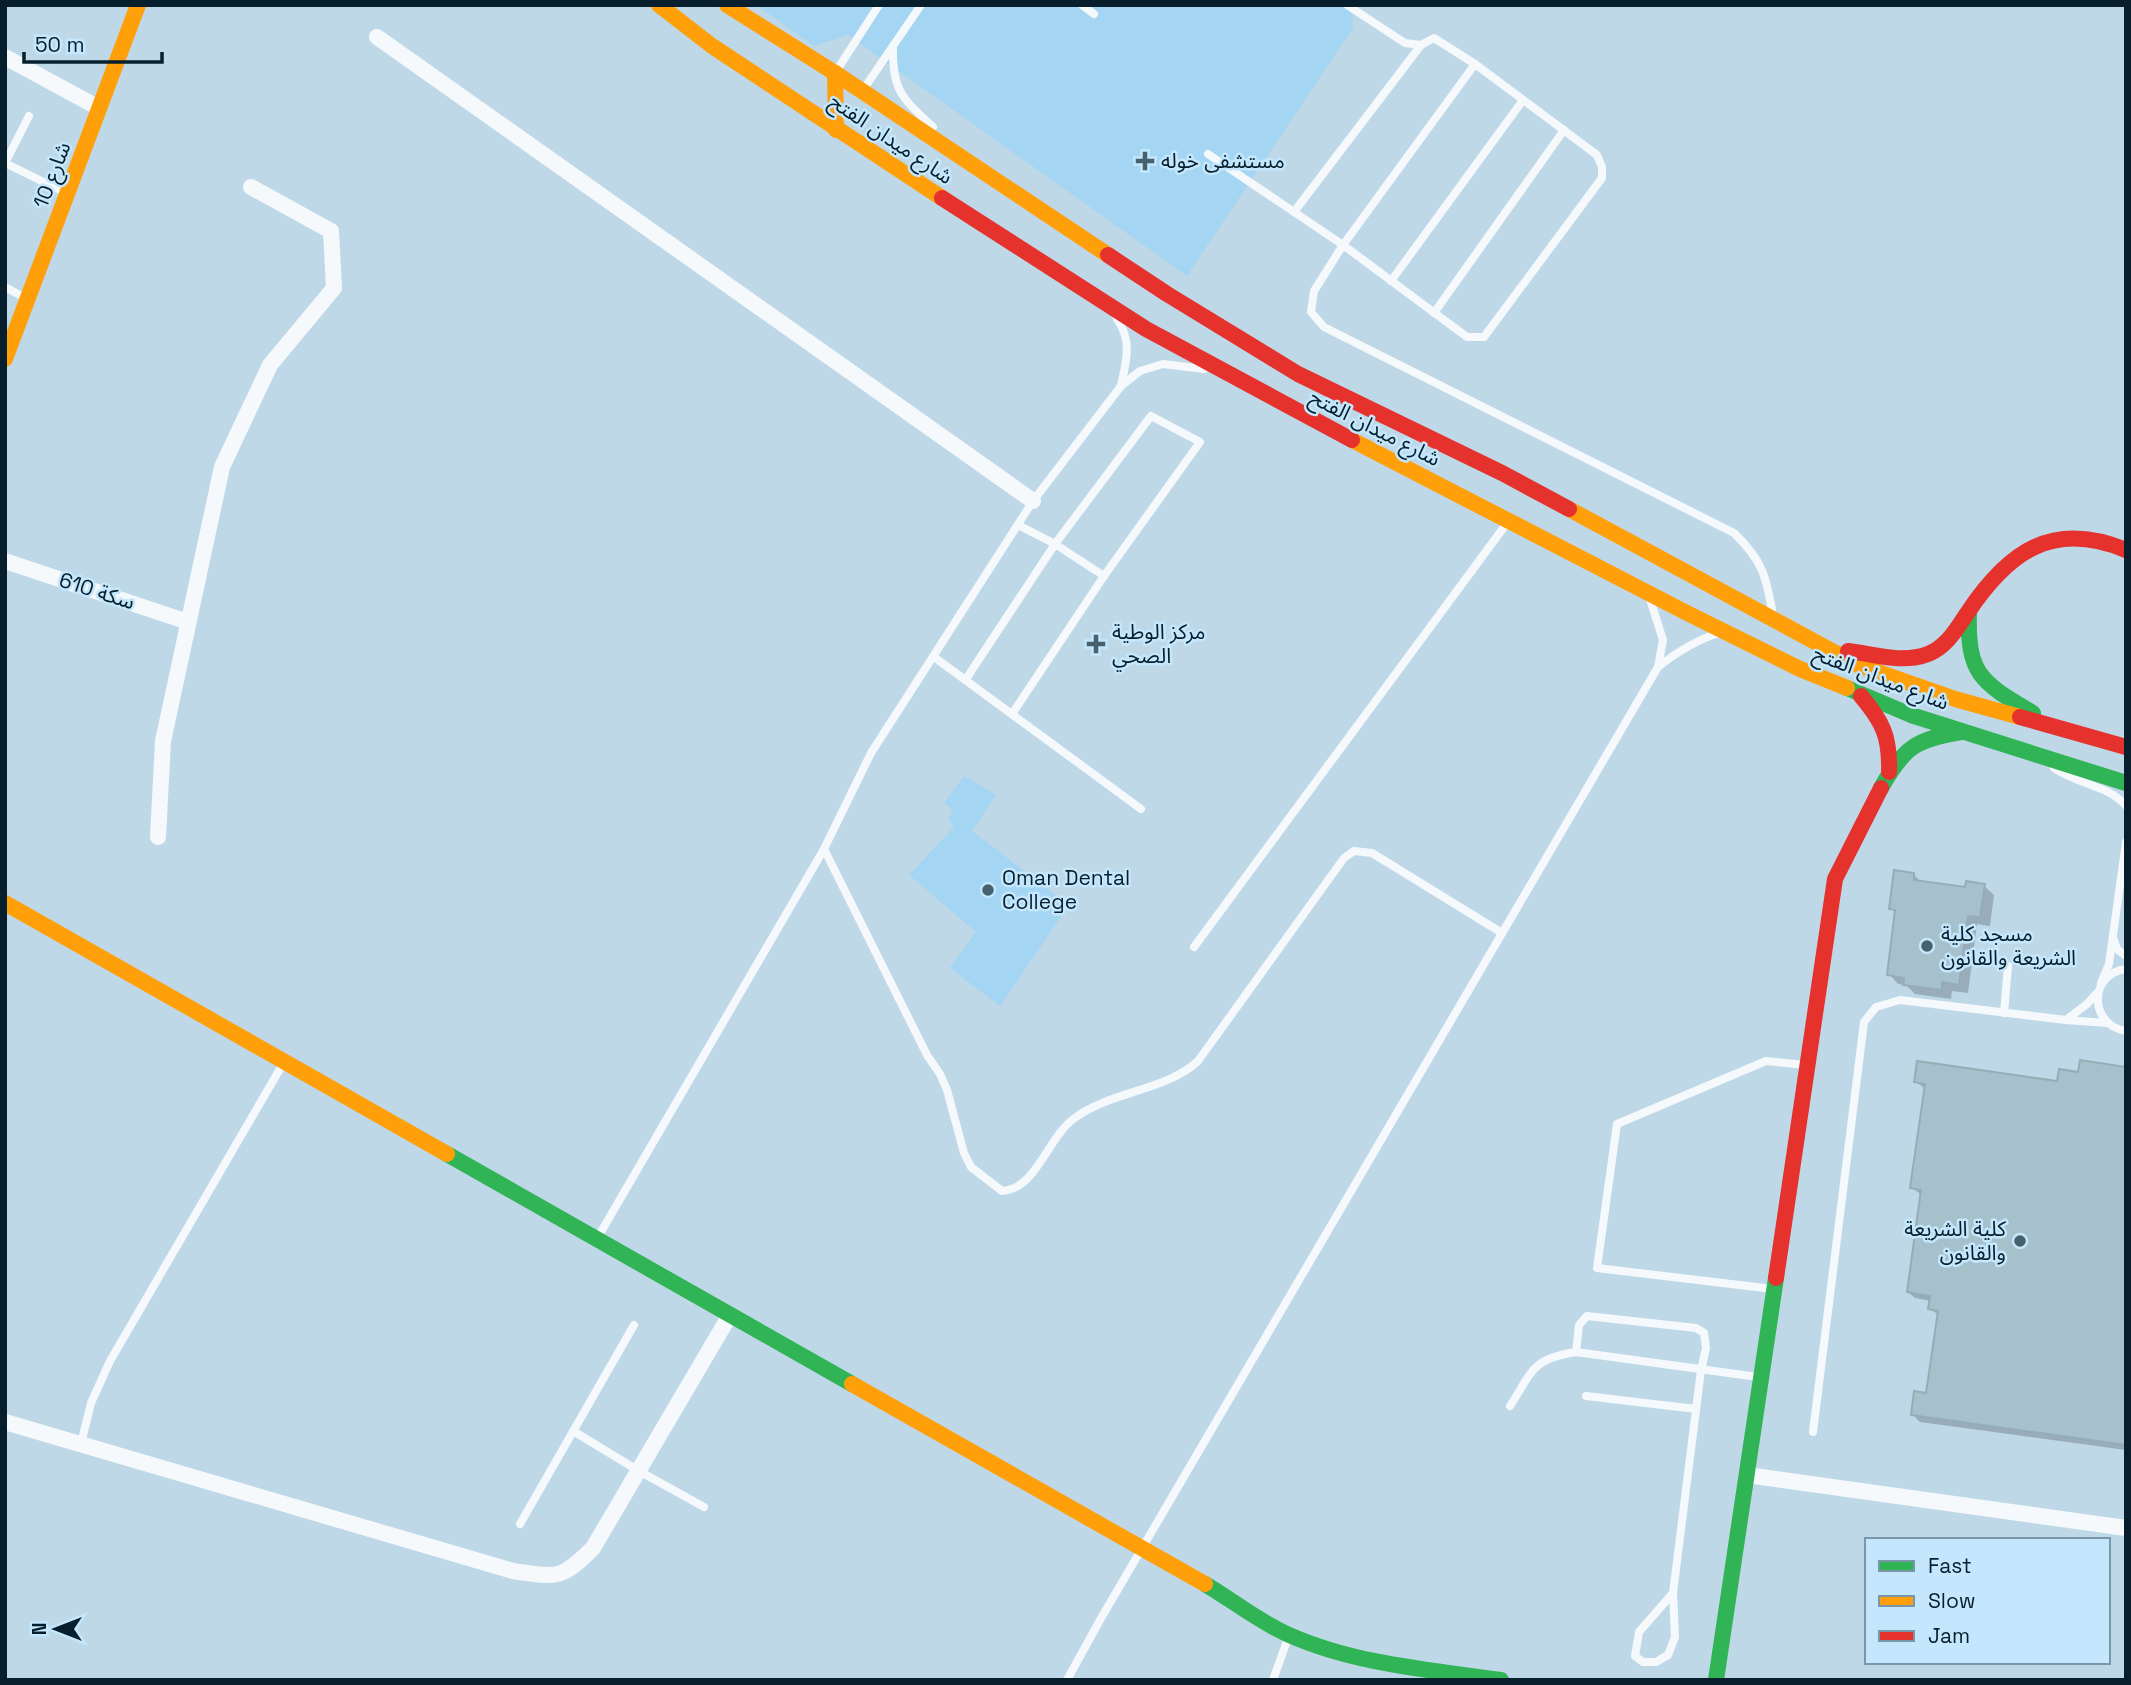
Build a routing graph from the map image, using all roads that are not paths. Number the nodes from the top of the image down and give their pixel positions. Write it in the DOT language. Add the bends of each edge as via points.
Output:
graph roads {
  1 [pos="138,5"];
  2 [pos="659,5"];
  3 [pos="727,5"];
  4 [pos="879,5"];
  5 [pos="921,5"];
  6 [pos="1082,5"];
  7 [pos="1347,5"];
  8 [pos="1094,14"];
  9 [pos="377,37"];
  10 [pos="1421,45"];
  11 [pos="893,46"];
  12 [pos="5,57"];
  13 [pos="1475,64"];
  14 [pos="835,73"];
  15 [pos="816,100"];
  16 [pos="1523,100"];
  17 [pos="850,103"];
  18 [pos="99,108"];
  19 [pos="29,116"];
  20 [pos="836,130"];
  21 [pos="1564,130"];
  22 [pos="1208,154"];
  23 [pos="964,160"];
  24 [pos="5,163"];
  25 [pos="251,187"];
  26 [pos="67,194"];
  27 [pos="1294,212"];
  28 [pos="1342,245"];
  29 [pos="1391,281"];
  30 [pos="5,287"];
  31 [pos="27,299"];
  32 [pos="1105,303"];
  33 [pos="1434,313"];
  34 [pos="5,359"];
  35 [pos="1225,372"];
  36 [pos="1121,386"];
  37 [pos="1033,501"];
  38 [pos="1508,520"];
  39 [pos="1018,525"];
  40 [pos="1055,544"];
  41 [pos="2126,550"];
  42 [pos="5,561"];
  43 [pos="1104,576"];
  44 [pos="1647,592"];
  45 [pos="1969,610"];
  46 [pos="1774,620"];
  47 [pos="188,622"];
  48 [pos="1725,632"];
  49 [pos="1829,649"];
  50 [pos="934,657"];
  51 [pos="1658,667"];
  52 [pos="966,678"];
  53 [pos="1858,693"];
  54 [pos="1012,714"];
  55 [pos="2056,726"];
  56 [pos="1963,731"];
  57 [pos="2126,747"];
  58 [pos="2037,756"];
  59 [pos="1889,772"];
  60 [pos="2126,783"];
  61 [pos="2126,806"];
  62 [pos="1141,810"];
  63 [pos="158,837"];
  64 [pos="2126,842"];
  65 [pos="824,849"];
  66 [pos="5,903"];
  67 [pos="1502,933"];
  68 [pos="2113,937"];
  69 [pos="1194,947"];
  70 [pos="2126,956"];
  71 [pos="2008,966"];
  72 [pos="2126,969"];
  73 [pos="2101,983"];
  74 [pos="2098,993"];
  75 [pos="2004,1013"];
  76 [pos="2066,1020"];
  77 [pos="2107,1023"];
  78 [pos="2126,1031"];
  79 [pos="284,1062"];
  80 [pos="1808,1066"];
  81 [pos="596,1239"];
  82 [pos="1774,1290"];
  83 [pos="730,1315"];
  84 [pos="634,1325"];
  85 [pos="1576,1352"];
  86 [pos="1701,1370"];
  87 [pos="1761,1378"];
  88 [pos="1586,1396"];
  89 [pos="1510,1406"];
  90 [pos="1696,1409"];
  91 [pos="5,1422"];
  92 [pos="573,1431"];
  93 [pos="1814,1432"];
  94 [pos="81,1444"];
  95 [pos="639,1471"];
  96 [pos="1747,1475"];
  97 [pos="704,1507"];
  98 [pos="520,1524"];
  99 [pos="2126,1528"];
  100 [pos="1142,1549"];
  101 [pos="1673,1593"];
  102 [pos="1289,1635"];
  103 [pos="1067,1680"];
  104 [pos="1273,1680"];
  105 [pos="1501,1680"];
  106 [pos="1716,1680"];
  1 -- 18 [label="street, شارع 10"];
  2 -- 15 [label="street, شارع ميدان الفتح" via="712,46"];
  3 -- 14 [label="street, شارع ميدان الفتح"];
  4 -- 14 [label="lane"];
  5 -- 11 [label="lane"];
  6 -- 8 [label="lane"];
  7 -- 10 [label="lane" via="1405,43"];
  9 -- 37 [label="street"];
  10 -- 13 [label="lane" via="1434,38"];
  10 -- 27 [label="lane"];
  11 -- 17 [label="lane"];
  11 -- 23 [label="lane" via="899,91"];
  12 -- 18 [label="street"];
  13 -- 16 [label="lane"];
  13 -- 28 [label="lane"];
  14 -- 15 [label="street"];
  14 -- 17 [label="street, شارع ميدان الفتح"];
  14 -- 17 [label="street"];
  15 -- 17 [label="street"];
  15 -- 20 [label="street, شارع ميدان الفتح"];
  16 -- 21 [label="lane"];
  16 -- 29 [label="lane"];
  17 -- 20 [label="street"];
  17 -- 23 [label="street, شارع ميدان الفتح"];
  18 -- 26 [label="street, شارع 10"];
  19 -- 24 [label="lane"];
  20 -- 32 [label="street, شارع ميدان الفتح"];
  21 -- 33 [label="lane"];
  21 -- 33 [label="lane" via="1597,155 1602,178 1484,337 1467,337"];
  22 -- 27 [label="lane"];
  23 -- 46 [label="street, شارع ميدان الفتح" via="1167,294 1298,373 1502,473"];
  24 -- 26 [label="lane"];
  25 -- 47 [label="street" via="331,231 334,288 270,365 222,467"];
  26 -- 31 [label="street, شارع 10"];
  27 -- 28 [label="lane"];
  28 -- 29 [label="lane"];
  28 -- 46 [label="lane" via="1314,292 1311,312 1324,327 1734,533 1752,550 1765,575"];
  29 -- 33 [label="lane"];
  30 -- 31 [label="lane"];
  31 -- 34 [label="street, شارع 10"];
  32 -- 35 [label="street, شارع ميدان الفتح"];
  32 -- 36 [label="lane" via="1128,340"];
  35 -- 36 [label="lane" via="1163,365 1140,371"];
  35 -- 38 [label="street, شارع ميدان الفتح"];
  36 -- 37 [label="lane"];
  37 -- 39 [label="lane"];
  38 -- 44 [label="street, شارع ميدان الفتح"];
  38 -- 69 [label="lane"];
  39 -- 40 [label="lane"];
  39 -- 50 [label="lane"];
  40 -- 43 [label="lane"];
  40 -- 43 [label="lane" via="1151,416 1200,442"];
  40 -- 52 [label="lane"];
  41 -- 45 [label="street" via="2096,539 2052,540 2020,552 1995,574"];
  42 -- 47 [label="street, سكة 610"];
  43 -- 54 [label="lane"];
  44 -- 48 [label="street, شارع ميدان الفتح"];
  44 -- 51 [label="lane" via="1663,640"];
  45 -- 49 [label="street" via="1942,645 1913,658"];
  45 -- 55 [label="street" via="1970,656 1976,673 1990,687"];
  46 -- 49 [label="street, شارع ميدان الفتح"];
  47 -- 63 [label="street" via="163,741"];
  48 -- 51 [label="lane" via="1703,638"];
  48 -- 53 [label="street, شارع ميدان الفتح"];
  49 -- 55 [label="street, شارع ميدان الفتح" via="1858,665 1955,699"];
  50 -- 52 [label="lane"];
  50 -- 65 [label="lane" via="871,753"];
  51 -- 67 [label="lane"];
  52 -- 54 [label="lane"];
  53 -- 56 [label="street, شارع ميدان الفتح"];
  53 -- 59 [label="street" via="1889,735"];
  54 -- 62 [label="lane"];
  55 -- 57 [label="street, شارع ميدان الفتح"];
  56 -- 58 [label="street, شارع ميدان الفتح"];
  56 -- 59 [label="street" via="1924,740 1901,756"];
  58 -- 60 [label="street, شارع ميدان الفتح"];
  58 -- 61 [label="lane" via="2066,777 2117,796"];
  59 -- 80 [label="street" via="1835,878"];
  64 -- 68 [label="lane"];
  65 -- 67 [label="lane" via="940,1074 971,1167 1002,1191 1015,1190 1068,1123 1083,1112 1187,1071 1198,1061 1354,850 1372,853"];
  65 -- 81 [label="lane"];
  66 -- 79 [label="street"];
  67 -- 100 [label="lane"];
  68 -- 70 [label="lane"];
  68 -- 73 [label="lane"];
  71 -- 75 [label="lane"];
  72 -- 73 [label="lane"];
  73 -- 74 [label="lane"];
  74 -- 76 [label="lane"];
  74 -- 77 [label="lane" via="2100,1014"];
  75 -- 76 [label="lane"];
  75 -- 93 [label="lane" via="1900,1000 1876,1007 1864,1022"];
  76 -- 77 [label="lane"];
  77 -- 78 [label="lane"];
  79 -- 81 [label="street"];
  79 -- 94 [label="lane" via="110,1362 91,1403"];
  80 -- 82 [label="street"];
  80 -- 82 [label="lane" via="1766,1061 1617,1124 1597,1268"];
  81 -- 83 [label="street"];
  82 -- 87 [label="street"];
  83 -- 95 [label="street"];
  83 -- 100 [label="street"];
  84 -- 92 [label="lane"];
  85 -- 86 [label="lane"];
  85 -- 86 [label="lane" via="1579,1325 1587,1316 1696,1328 1704,1333 1706,1348"];
  85 -- 89 [label="lane" via="1538,1363"];
  86 -- 87 [label="lane"];
  86 -- 90 [label="lane"];
  87 -- 96 [label="street"];
  88 -- 90 [label="lane"];
  90 -- 101 [label="lane"];
  91 -- 94 [label="street"];
  92 -- 95 [label="lane"];
  92 -- 98 [label="lane"];
  94 -- 95 [label="street" via="513,1570 550,1576 571,1570 593,1548"];
  95 -- 97 [label="lane"];
  96 -- 99 [label="street"];
  96 -- 106 [label="street"];
  100 -- 102 [label="street"];
  100 -- 103 [label="lane"];
  101 -- 101 [label="lane" via="1639,1632 1635,1656 1643,1662 1656,1662 1668,1655 1675,1637"];
  102 -- 104 [label="lane"];
  102 -- 105 [label="street" via="1340,1652 1420,1669"];
}
